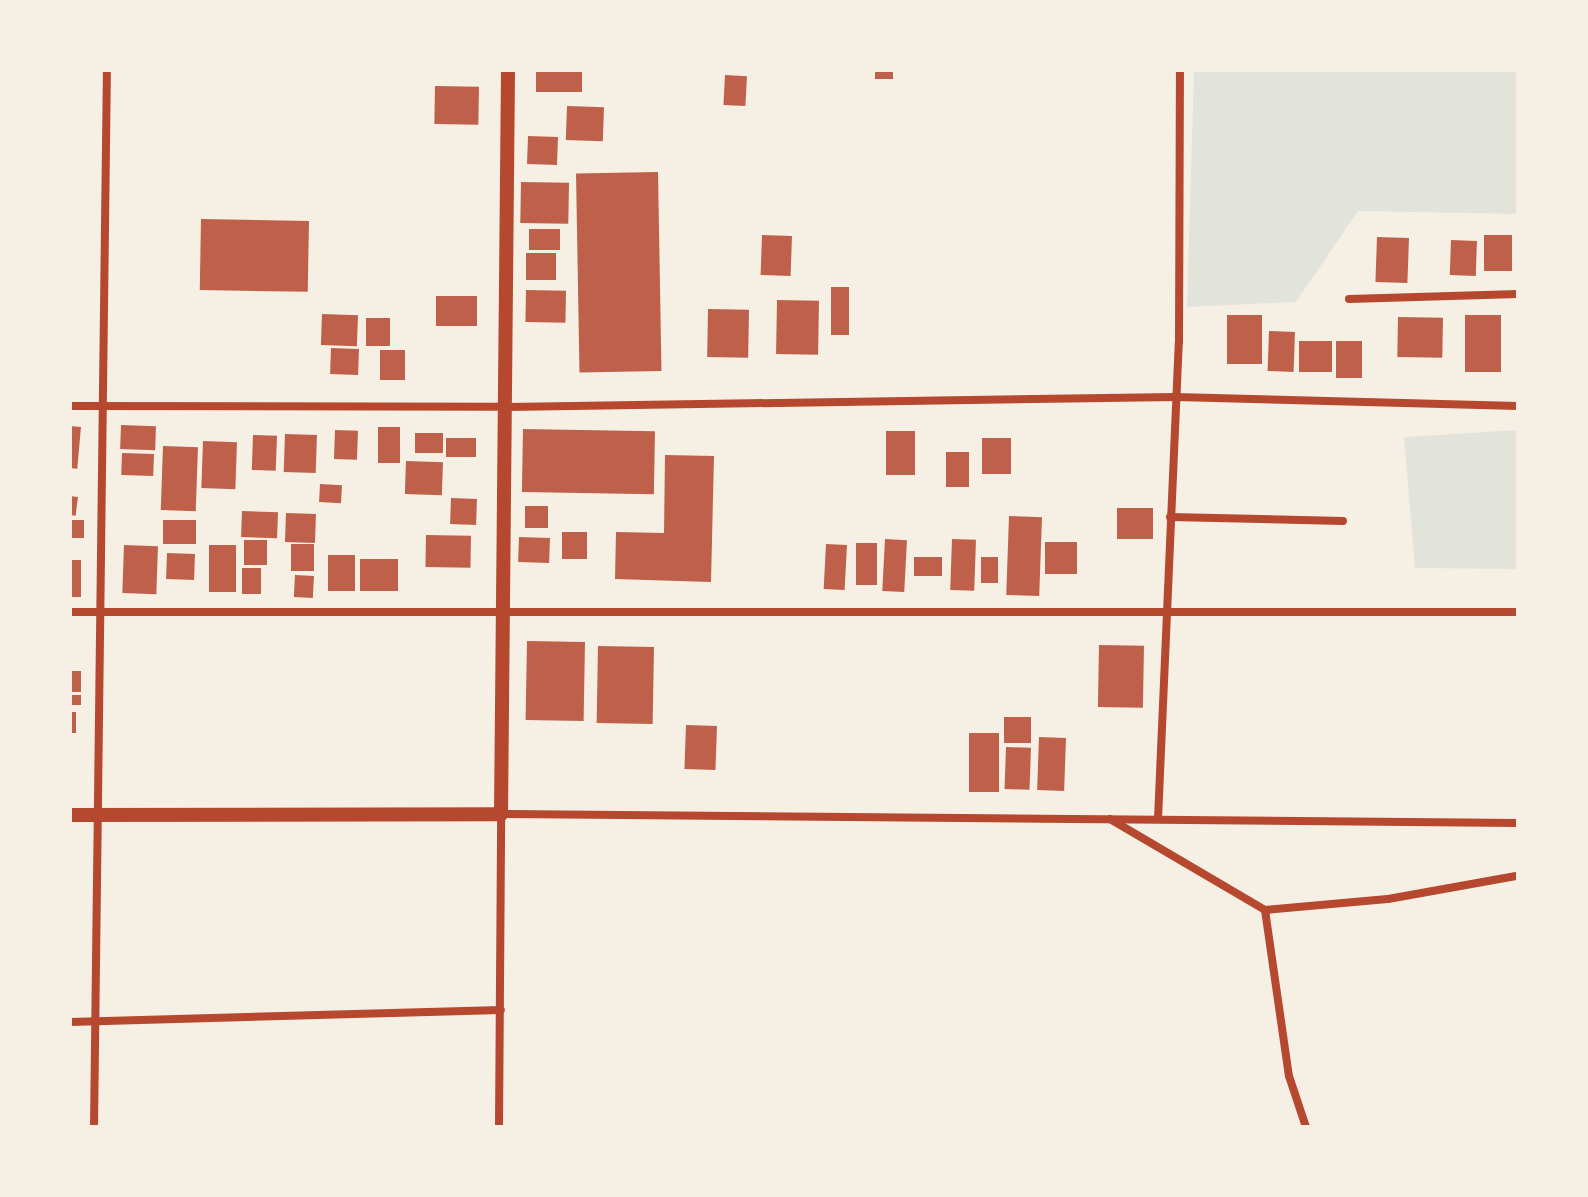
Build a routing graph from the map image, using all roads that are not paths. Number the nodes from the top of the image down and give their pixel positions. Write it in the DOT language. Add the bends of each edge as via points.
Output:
graph roads {
  1 [pos="107,70"];
  2 [pos="508,70"];
  3 [pos="1180,70"];
  4 [pos="1518,294"];
  5 [pos="1349,299"];
  6 [pos="1176,397"];
  7 [pos="103,405"];
  8 [pos="70,406"];
  9 [pos="1518,406"];
  10 [pos="502,407"];
  11 [pos="1170,517"];
  12 [pos="1343,521"];
  13 [pos="1165,611"];
  14 [pos="70,612"];
  15 [pos="1518,612"];
  16 [pos="101,613"];
  17 [pos="504,613"];
  18 [pos="501,814"];
  19 [pos="70,815"];
  20 [pos="99,815"];
  21 [pos="1106,816"];
  22 [pos="1158,819"];
  23 [pos="1518,823"];
  24 [pos="1516,876"];
  25 [pos="1265,910"];
  26 [pos="501,1010"];
  27 [pos="95,1021"];
  28 [pos="70,1022"];
  29 [pos="94,1127"];
  30 [pos="499,1127"];
  31 [pos="1306,1127"];
  1 -- 7 [label="street"];
  2 -- 10 [label="street"];
  3 -- 6 [label="street"];
  4 -- 5 [label="street"];
  6 -- 9 [label="street"];
  6 -- 10 [label="street"];
  6 -- 11 [label="street"];
  7 -- 8 [label="street"];
  7 -- 10 [label="street"];
  7 -- 16 [label="street"];
  10 -- 17 [label="street"];
  11 -- 12 [label="street"];
  11 -- 13 [label="street"];
  13 -- 15 [label="street"];
  13 -- 17 [label="street"];
  13 -- 22 [label="street"];
  14 -- 16 [label="street"];
  16 -- 17 [label="street"];
  16 -- 20 [label="street"];
  17 -- 18 [label="street"];
  18 -- 20 [label="street"];
  18 -- 21 [label="street"];
  18 -- 26 [label="street"];
  19 -- 20 [label="street"];
  20 -- 27 [label="street"];
  21 -- 22 [label="street"];
  21 -- 25 [label="street"];
  22 -- 23 [label="street"];
  24 -- 25 [label="street" via="1388,899"];
  25 -- 31 [label="street" via="1289,1076"];
  26 -- 27 [label="street"];
  26 -- 30 [label="street"];
  27 -- 28 [label="street"];
  27 -- 29 [label="street"];
}
